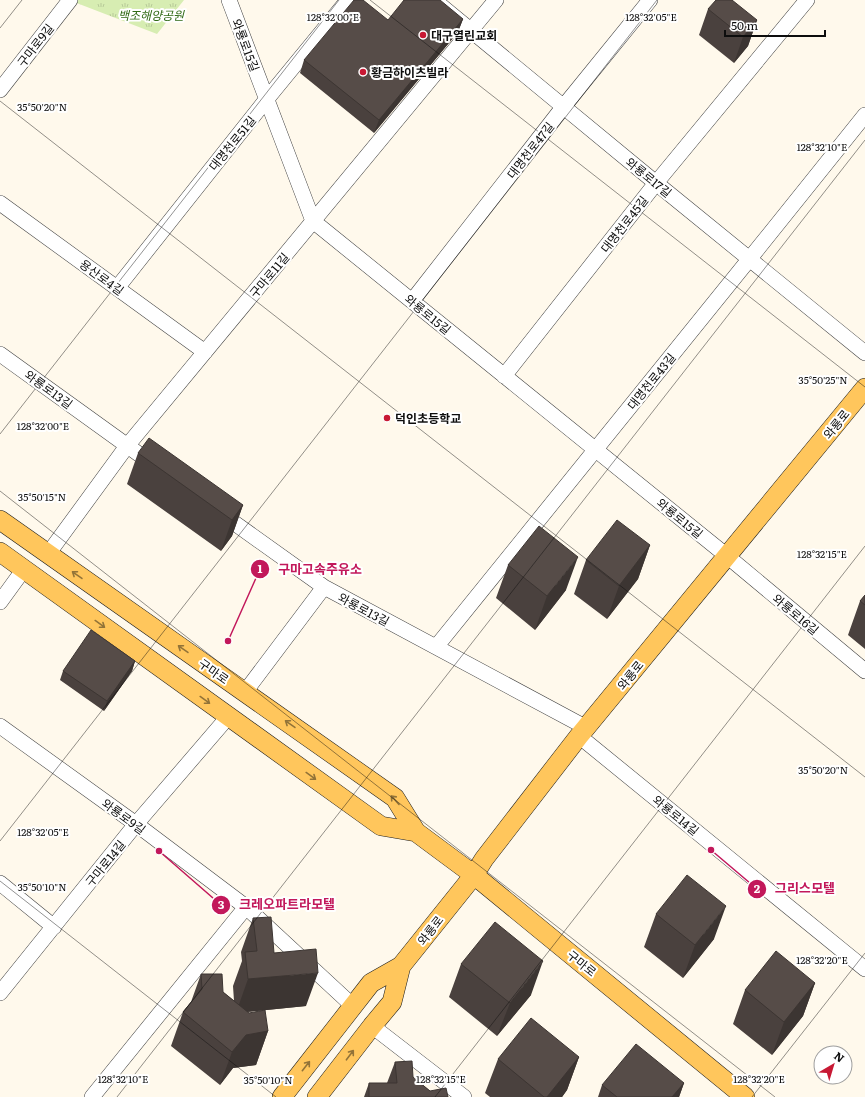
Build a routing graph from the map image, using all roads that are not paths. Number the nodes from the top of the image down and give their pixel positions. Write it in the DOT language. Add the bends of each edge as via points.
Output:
graph roads {
  1 [pos="70,0"];
  2 [pos="229,0"];
  3 [pos="348,0"];
  4 [pos="434,0"];
  5 [pos="496,0"];
  6 [pos="650,0"];
  7 [pos="807,0"];
  8 [pos="471,30"];
  9 [pos="0,90"];
  10 [pos="266,100"];
  11 [pos="564,106"];
  12 [pos="865,114"];
  13 [pos="656,183"];
  14 [pos="0,203"];
  15 [pos="314,221"];
  16 [pos="750,259"];
  17 [pos="117,288"];
  18 [pos="412,301"];
  19 [pos="205,352"];
  20 [pos="865,353"];
  21 [pos="0,354"];
  22 [pos="504,376"];
  23 [pos="865,388"];
  24 [pos="127,446"];
  25 [pos="595,450"];
  26 [pos="165,473"];
  27 [pos="210,505"];
  28 [pos="0,520"];
  29 [pos="0,552"];
  30 [pos="48,554"];
  31 [pos="727,556"];
  32 [pos="24,569"];
  33 [pos="324,588"];
  34 [pos="0,602"];
  35 [pos="436,647"];
  36 [pos="865,671"];
  37 [pos="245,692"];
  38 [pos="228,717"];
  39 [pos="0,726"];
  40 [pos="583,732"];
  41 [pos="136,824"];
  42 [pos="416,832"];
  43 [pos="474,875"];
  44 [pos="0,883"];
  45 [pos="246,907"];
  46 [pos="54,927"];
  47 [pos="401,966"];
  48 [pos="865,969"];
  49 [pos="0,993"];
  50 [pos="353,1006"];
  51 [pos="372,1026"];
  52 [pos="92,1097"];
  53 [pos="282,1097"];
  54 [pos="318,1097"];
  55 [pos="464,1097"];
  56 [pos="745,1097"];
  1 -- 9 [label="street, 구마로9길"];
  2 -- 10 [label="street, 와룡로15길"];
  3 -- 10 [label="street, 대명천로51길"];
  4 -- 8 [label="street, 와룡로17길"];
  5 -- 8 [label="street, 구마로11길"];
  6 -- 11 [label="street, 대명천로47길"];
  7 -- 13 [label="street, 대명천로45길"];
  8 -- 11 [label="street, 와룡로17길"];
  8 -- 15 [label="street, 구마로11길"];
  10 -- 15 [label="street, 와룡로15길"];
  10 -- 17 [label="street, 대명천로51길"];
  11 -- 13 [label="street, 와룡로17길"];
  11 -- 18 [label="street, 대명천로47길"];
  12 -- 16 [label="street, 대명천로43길"];
  13 -- 16 [label="street, 와룡로17길"];
  13 -- 22 [label="street, 대명천로45길"];
  14 -- 17 [label="street, 용산로4길"];
  15 -- 18 [label="street, 와룡로15길"];
  15 -- 19 [label="street, 구마로11길"];
  16 -- 20 [label="street, 와룡로17길"];
  16 -- 25 [label="street, 대명천로43길"];
  17 -- 19 [label="street, 용산로4길"];
  18 -- 22 [label="street, 와룡로15길"];
  19 -- 24 [label="street, 구마로11길"];
  21 -- 24 [label="street, 와룡로13길"];
  22 -- 25 [label="street, 와룡로15길"];
  23 -- 31 [label="main road, 와룡로"];
  24 -- 26 [label="street, 와룡로13길"];
  24 -- 30 [label="street, 구마로11길"];
  25 -- 31 [label="street, 와룡로15길"];
  25 -- 35 [label="street, 대명천로43길"];
  27 -- 33 [label="street, 와룡로13길"];
  28 -- 30 [label="main road, 구마로"];
  29 -- 32 [label="main road, 구마로"];
  37 -- 30 [label="main road, 구마로, one-way"];
  31 -- 36 [label="street, 와룡로16길"];
  31 -- 40 [label="main road, 와룡로"];
  32 -- 34 [label="street"];
  32 -- 38 [label="main road, 구마로, one-way"];
  33 -- 35 [label="street, 와룡로13길"];
  33 -- 37 [label="street"];
  35 -- 40 [label="street, 와룡로13길"];
  42 -- 37 [label="main road, 구마로, one-way" via="395,798"];
  38 -- 41 [label="street, 구마로14길"];
  38 -- 42 [label="main road, 구마로, one-way" via="381,826"];
  39 -- 41 [label="street, 와룡로9길"];
  40 -- 43 [label="main road, 와룡로" via="489,852"];
  40 -- 48 [label="street, 와룡로14길"];
  41 -- 45 [label="street, 와룡로9길"];
  41 -- 46 [label="street, 구마로14길"];
  42 -- 43 [label="main road, 구마로"];
  43 -- 47 [label="main road, 와룡로"];
  43 -- 56 [label="main road, 구마로"];
  44 -- 46 [label="street"];
  45 -- 50 [label="street, 와룡로9길"];
  45 -- 52 [label="street"];
  46 -- 49 [label="street, 구마로14길"];
  47 -- 50 [label="main road, 와룡로" via="371,983"];
  47 -- 51 [label="main road, 와룡로" via="392,1002"];
  53 -- 50 [label="main road, 와룡로, one-way"];
  54 -- 51 [label="main road, 와룡로, one-way"];
  51 -- 55 [label="street"];
}
